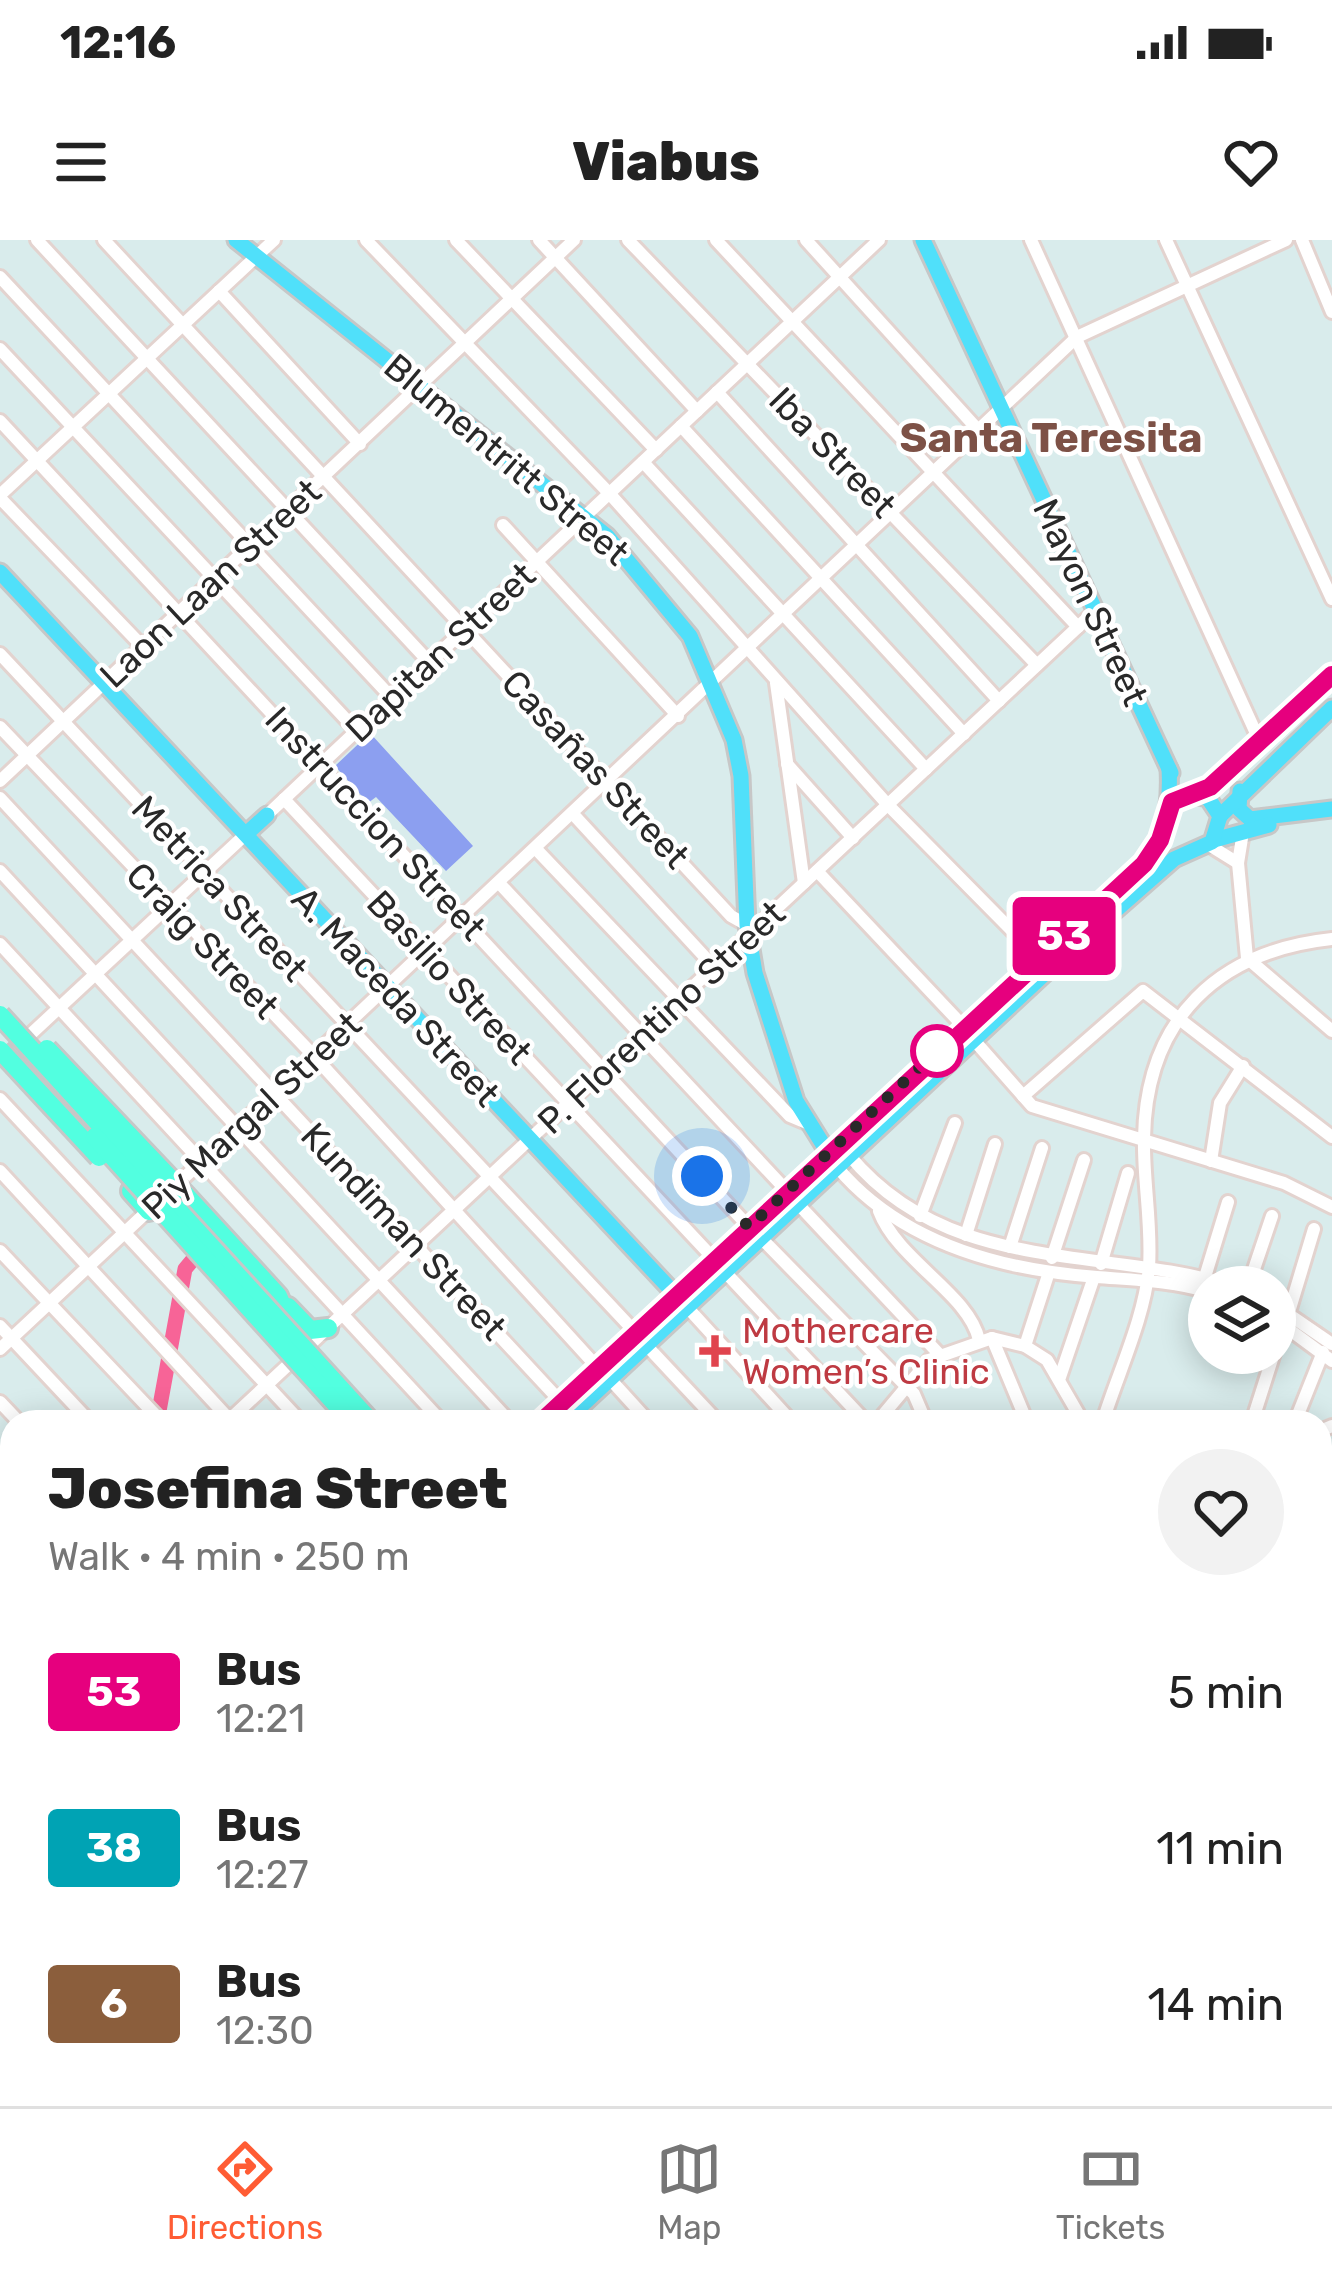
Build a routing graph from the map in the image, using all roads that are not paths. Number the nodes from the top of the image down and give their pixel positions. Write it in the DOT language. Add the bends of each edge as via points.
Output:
graph roads {
  1 [pos="37,240"];
  2 [pos="104,240"];
  3 [pos="236,240"];
  4 [pos="274,240"];
  5 [pos="366,240"];
  6 [pos="456,240"];
  7 [pos="539,240"];
  8 [pos="574,240"];
  9 [pos="628,240"];
  10 [pos="716,240"];
  11 [pos="806,240"];
  12 [pos="879,240"];
  13 [pos="923,240"];
  14 [pos="1031,240"];
  15 [pos="1166,240"];
  16 [pos="1286,240"];
  17 [pos="1302,240"];
  18 [pos="257,257"];
  19 [pos="555,257"];
  20 [pos="841,276"];
  21 [pos="0,277"];
  22 [pos="1188,286"];
  23 [pos="218,290"];
  24 [pos="511,298"];
  25 [pos="1332,313"];
  26 [pos="792,322"];
  27 [pos="181,326"];
  28 [pos="1077,337"];
  29 [pos="464,344"];
  30 [pos="0,349"];
  31 [pos="147,357"];
  32 [pos="748,363"];
  33 [pos="420,386"];
  34 [pos="110,392"];
  35 [pos="717,392"];
  36 [pos="698,410"];
  37 [pos="1002,411"];
  38 [pos="0,422"];
  39 [pos="73,427"];
  40 [pos="680,427"];
  41 [pos="980,432"];
  42 [pos="360,443"];
  43 [pos="656,450"];
  44 [pos="36,461"];
  45 [pos="643,462"];
  46 [pos="937,473"];
  47 [pos="323,477"];
  48 [pos="609,493"];
  49 [pos="0,496"];
  50 [pos="287,511"];
  51 [pos="893,514"];
  52 [pos="584,517"];
  53 [pos="503,525"];
  54 [pos="251,545"];
  55 [pos="857,548"];
  56 [pos="535,563"];
  57 [pos="0,572"];
  58 [pos="214,579"];
  59 [pos="820,583"];
  60 [pos="1332,599"];
  61 [pos="1095,611"];
  62 [pos="179,612"];
  63 [pos="786,615"];
  64 [pos="1078,627"];
  65 [pos="465,629"];
  66 [pos="142,646"];
  67 [pos="748,650"];
  68 [pos="0,654"];
  69 [pos="429,662"];
  70 [pos="1037,665"];
  71 [pos="1332,675"];
  72 [pos="776,682"];
  73 [pos="104,683"];
  74 [pos="712,684"];
  75 [pos="392,697"];
  76 [pos="999,701"];
  77 [pos="1332,708"];
  78 [pos="678,716"];
  79 [pos="63,722"];
  80 [pos="0,727"];
  81 [pos="356,730"];
  82 [pos="964,734"];
  83 [pos="1260,742"];
  84 [pos="27,756"];
  85 [pos="321,763"];
  86 [pos="786,763"];
  87 [pos="1169,769"];
  88 [pos="926,770"];
  89 [pos="609,780"];
  90 [pos="0,781"];
  91 [pos="1240,791"];
  92 [pos="1192,794"];
  93 [pos="0,798"];
  94 [pos="284,799"];
  95 [pos="888,805"];
  96 [pos="1327,809"];
  97 [pos="573,814"];
  98 [pos="267,815"];
  99 [pos="1167,815"];
  100 [pos="1220,816"];
  101 [pos="1243,832"];
  102 [pos="246,834"];
  103 [pos="853,838"];
  104 [pos="1212,842"];
  105 [pos="536,849"];
  106 [pos="1190,850"];
  107 [pos="1238,863"];
  108 [pos="0,871"];
  109 [pos="818,871"];
  110 [pos="205,872"];
  111 [pos="500,883"];
  112 [pos="804,883"];
  113 [pos="169,905"];
  114 [pos="463,917"];
  115 [pos="747,930"];
  116 [pos="1332,939"];
  117 [pos="131,941"];
  118 [pos="0,944"];
  119 [pos="427,951"];
  120 [pos="1039,958"];
  121 [pos="1247,958"];
  122 [pos="714,967"];
  123 [pos="96,974"];
  124 [pos="387,987"];
  125 [pos="678,1001"];
  126 [pos="60,1008"];
  127 [pos="0,1010"];
  128 [pos="1179,1016"];
  129 [pos="349,1024"];
  130 [pos="0,1031"];
  131 [pos="1332,1031"];
  132 [pos="968,1033"];
  133 [pos="641,1036"];
  134 [pos="0,1050"];
  135 [pos="314,1056"];
  136 [pos="0,1063"];
  137 [pos="1244,1066"];
  138 [pos="604,1070"];
  139 [pos="275,1093"];
  140 [pos="1023,1096"];
  141 [pos="0,1099"];
  142 [pos="569,1103"];
  143 [pos="955,1123"];
  144 [pos="236,1129"];
  145 [pos="813,1130"];
  146 [pos="1332,1137"];
  147 [pos="530,1139"];
  148 [pos="1144,1142"];
  149 [pos="995,1144"];
  150 [pos="1042,1148"];
  151 [pos="838,1155"];
  152 [pos="203,1160"];
  153 [pos="1084,1160"];
  154 [pos="1211,1161"];
  155 [pos="0,1171"];
  156 [pos="1128,1173"];
  157 [pos="490,1177"];
  158 [pos="793,1198"];
  159 [pos="1228,1202"];
  160 [pos="1332,1207"];
  161 [pos="454,1210"];
  162 [pos="879,1210"];
  163 [pos="142,1216"];
  164 [pos="920,1216"];
  165 [pos="1272,1216"];
  166 [pos="1314,1229"];
  167 [pos="755,1233"];
  168 [pos="124,1234"];
  169 [pos="966,1234"];
  170 [pos="417,1245"];
  171 [pos="1010,1247"];
  172 [pos="0,1251"];
  173 [pos="1051,1265"];
  174 [pos="89,1266"];
  175 [pos="720,1266"];
  176 [pos="1212,1266"];
  177 [pos="1255,1266"];
  178 [pos="1098,1271"];
  179 [pos="1148,1274"];
  180 [pos="1296,1275"];
  181 [pos="380,1279"];
  182 [pos="1188,1281"];
  183 [pos="278,1296"];
  184 [pos="681,1301"];
  185 [pos="49,1304"];
  186 [pos="344,1313"];
  187 [pos="1332,1323"];
  188 [pos="0,1326"];
  189 [pos="1296,1326"];
  190 [pos="328,1328"];
  191 [pos="641,1339"];
  192 [pos="985,1339"];
  193 [pos="277,1341"];
  194 [pos="6,1344"];
  195 [pos="1025,1346"];
  196 [pos="1328,1349"];
  197 [pos="299,1354"];
  198 [pos="939,1354"];
  199 [pos="279,1373"];
  200 [pos="604,1374"];
  201 [pos="1267,1374"];
  202 [pos="1060,1377"];
  203 [pos="267,1385"];
  204 [pos="906,1388"];
  205 [pos="77,1410"];
  206 [pos="150,1410"];
  207 [pos="220,1410"];
  208 [pos="241,1410"];
  209 [pos="291,1410"];
  210 [pos="341,1410"];
  211 [pos="343,1410"];
  212 [pos="359,1410"];
  213 [pos="361,1410"];
  214 [pos="431,1410"];
  215 [pos="499,1410"];
  216 [pos="565,1410"];
  217 [pos="573,1410"];
  218 [pos="638,1410"];
  219 [pos="707,1410"];
  220 [pos="781,1410"];
  221 [pos="855,1410"];
  222 [pos="887,1410"];
  223 [pos="919,1410"];
  224 [pos="1021,1410"];
  225 [pos="1073,1410"];
  226 [pos="1109,1410"];
  227 [pos="1256,1410"];
  228 [pos="1300,1410"];
  1 -- 31 [label="street"];
  2 -- 27 [label="street, Casañas Street"];
  3 -- 18 [label="main road, Blumentritt Street"];
  4 -- 18 [label="street"];
  5 -- 29 [label="street"];
  6 -- 24 [label="street"];
  7 -- 19 [label="street"];
  8 -- 19 [label="street, Laon Laan Street"];
  9 -- 32 [label="street, Iba Street"];
  10 -- 26 [label="street"];
  11 -- 20 [label="street"];
  12 -- 20 [label="street, Dapitan Street"];
  13 -- 37 [label="main road, Mayon Street"];
  14 -- 28 [label="street"];
  15 -- 22 [label="street"];
  16 -- 22 [label="street, Piy Margal Street"];
  17 -- 25 [label="street"];
  18 -- 23 [label="street"];
  18 -- 33 [label="main road, Blumentritt Street"];
  19 -- 24 [label="street, Laon Laan Street"];
  19 -- 36 [label="street"];
  20 -- 26 [label="street, Dapitan Street"];
  20 -- 41 [label="street"];
  21 -- 34 [label="street"];
  22 -- 28 [label="street, Piy Margal Street"];
  22 -- 60 [label="street"];
  23 -- 27 [label="street"];
  23 -- 42 [label="street"];
  24 -- 29 [label="street, Laon Laan Street"];
  24 -- 43 [label="street"];
  26 -- 32 [label="street, Dapitan Street"];
  26 -- 46 [label="street"];
  27 -- 31 [label="street"];
  27 -- 47 [label="street, Casañas Street"];
  28 -- 37 [label="street, Piy Margal Street"];
  28 -- 83 [label="street"];
  29 -- 33 [label="street, Laon Laan Street"];
  29 -- 48 [label="street"];
  30 -- 39 [label="street"];
  31 -- 34 [label="street"];
  31 -- 50 [label="street"];
  32 -- 35 [label="street, Dapitan Street"];
  32 -- 51 [label="street, Iba Street"];
  33 -- 42 [label="street, Laon Laan Street"];
  33 -- 52 [label="main road, Blumentritt Street"];
  34 -- 39 [label="street"];
  34 -- 54 [label="street"];
  35 -- 36 [label="street, Dapitan Street"];
  35 -- 55 [label="street"];
  36 -- 40 [label="street, Dapitan Street"];
  37 -- 41 [label="street, Piy Margal Street"];
  37 -- 61 [label="main road, Mayon Street"];
  38 -- 44 [label="street, Instruccion Street"];
  39 -- 44 [label="street"];
  39 -- 58 [label="street"];
  40 -- 43 [label="street, Dapitan Street"];
  40 -- 59 [label="street"];
  41 -- 46 [label="street, Piy Margal Street"];
  42 -- 47 [label="street, Laon Laan Street"];
  43 -- 45 [label="street, Dapitan Street"];
  44 -- 49 [label="street"];
  44 -- 62 [label="street, Instruccion Street"];
  45 -- 48 [label="street, Dapitan Street"];
  45 -- 63 [label="street"];
  46 -- 51 [label="street, Piy Margal Street"];
  46 -- 64 [label="street"];
  47 -- 50 [label="street, Laon Laan Street"];
  47 -- 65 [label="street, Casañas Street"];
  48 -- 52 [label="street, Dapitan Street"];
  48 -- 67 [label="street"];
  49 -- 66 [label="street"];
  50 -- 54 [label="street, Laon Laan Street"];
  50 -- 69 [label="street"];
  51 -- 55 [label="street, Piy Margal Street"];
  51 -- 70 [label="street, Iba Street"];
  52 -- 56 [label="street, Dapitan Street"];
  52 -- 74 [label="main road, Blumentritt Street" via="663,598"];
  53 -- 56 [label="street"];
  54 -- 58 [label="street, Laon Laan Street"];
  54 -- 75 [label="street"];
  55 -- 59 [label="street, Piy Margal Street"];
  55 -- 76 [label="street"];
  56 -- 65 [label="street, Dapitan Street"];
  56 -- 78 [label="street"];
  57 -- 73 [label="main road, A. Maceda Street"];
  58 -- 62 [label="street, Laon Laan Street"];
  58 -- 81 [label="street"];
  59 -- 63 [label="street, Piy Margal Street"];
  59 -- 82 [label="street"];
  61 -- 64 [label="street, P. Florentino Street"];
  61 -- 87 [label="main road, Mayon Street"];
  62 -- 66 [label="street, Laon Laan Street"];
  62 -- 85 [label="street, Instruccion Street"];
  63 -- 67 [label="street, Piy Margal Street"];
  63 -- 88 [label="street"];
  64 -- 70 [label="street, P. Florentino Street"];
  65 -- 69 [label="street, Dapitan Street"];
  65 -- 89 [label="street, Casañas Street"];
  66 -- 73 [label="street, Laon Laan Street"];
  67 -- 72 [label="street"];
  67 -- 74 [label="street, Piy Margal Street"];
  68 -- 79 [label="street, Metrica Street"];
  69 -- 75 [label="street, Dapitan Street"];
  70 -- 76 [label="street, P. Florentino Street"];
  71 -- 83 [label="main road"];
  72 -- 86 [label="street"];
  72 -- 95 [label="street"];
  73 -- 79 [label="street, Laon Laan Street"];
  73 -- 102 [label="main road, A. Maceda Street"];
  74 -- 78 [label="street, Piy Margal Street"];
  74 -- 115 [label="main road, Blumentritt Street" via="746,802"];
  75 -- 81 [label="street, Dapitan Street"];
  76 -- 82 [label="street, P. Florentino Street"];
  77 -- 91 [label="main road"];
  78 -- 89 [label="street, Piy Margal Street"];
  79 -- 84 [label="street, Laon Laan Street"];
  79 -- 110 [label="street, Metrica Street"];
  80 -- 84 [label="street, Craig Street"];
  81 -- 85 [label="street, Dapitan Street"];
  82 -- 88 [label="street, P. Florentino Street"];
  83 -- 92 [label="main road"];
  84 -- 90 [label="street, Laon Laan Street"];
  84 -- 113 [label="street, Craig Street"];
  85 -- 94 [label="street, Dapitan Street"];
  85 -- 114 [label="street, Instruccion Street"];
  86 -- 103 [label="street"];
  86 -- 112 [label="street"];
  87 -- 92 [label="main road, Mayon Street"];
  87 -- 99 [label="main road, Mayon Street"];
  88 -- 95 [label="street, P. Florentino Street"];
  89 -- 97 [label="street, Piy Margal Street"];
  89 -- 115 [label="street, Casañas Street"];
  91 -- 96 [label="main road" via="1239,809 1250,819"];
  91 -- 100 [label="main road"];
  92 -- 99 [label="main road"];
  92 -- 100 [label="main road"];
  93 -- 117 [label="street, Kundiman Street"];
  94 -- 98 [label="street, Dapitan Street"];
  94 -- 119 [label="street, Basilio Street"];
  95 -- 103 [label="street, P. Florentino Street"];
  95 -- 120 [label="street"];
  96 -- 101 [label="main road"];
  97 -- 105 [label="street, Piy Margal Street"];
  97 -- 122 [label="street"];
  98 -- 102 [label="main road, Dapitan Street"];
  99 -- 106 [label="main road" via="1172,842"];
  99 -- 120 [label="main road" via="1144,864"];
  100 -- 104 [label="main road"];
  101 -- 104 [label="main road"];
  101 -- 107 [label="street"];
  102 -- 110 [label="street, Dapitan Street"];
  102 -- 124 [label="main road, A. Maceda Street"];
  103 -- 109 [label="street, P. Florentino Street"];
  104 -- 106 [label="main road"];
  104 -- 107 [label="street"];
  105 -- 111 [label="street, Piy Margal Street"];
  105 -- 125 [label="street"];
  106 -- 132 [label="main road"];
  107 -- 121 [label="street"];
  108 -- 123 [label="street"];
  109 -- 112 [label="street, P. Florentino Street"];
  109 -- 132 [label="street"];
  110 -- 113 [label="street, Dapitan Street"];
  110 -- 129 [label="street, Metrica Street"];
  111 -- 114 [label="street, Piy Margal Street"];
  111 -- 133 [label="street"];
  112 -- 115 [label="street, P. Florentino Street"];
  113 -- 117 [label="street, Dapitan Street"];
  113 -- 135 [label="street, Craig Street"];
  114 -- 119 [label="street, Piy Margal Street"];
  114 -- 138 [label="street, Instruccion Street"];
  115 -- 122 [label="street, P. Florentino Street"];
  115 -- 145 [label="main road, Blumentritt Street"];
  116 -- 121 [label="street"];
  117 -- 123 [label="street, Dapitan Street"];
  117 -- 139 [label="street, Kundiman Street"];
  118 -- 126 [label="street"];
  119 -- 124 [label="street, Piy Margal Street"];
  119 -- 142 [label="street, Basilio Street"];
  120 -- 132 [label="main road"];
  121 -- 128 [label="street"];
  121 -- 131 [label="street"];
  122 -- 125 [label="street, P. Florentino Street"];
  123 -- 126 [label="street, Dapitan Street"];
  123 -- 144 [label="street"];
  124 -- 129 [label="street, Piy Margal Street"];
  124 -- 147 [label="main road, A. Maceda Street"];
  125 -- 133 [label="street, P. Florentino Street"];
  125 -- 145 [label="street"];
  126 -- 136 [label="street, Dapitan Street"];
  126 -- 152 [label="street"];
  127 -- 183 [label="highway, bridge" via="70,1072"];
  127 -- 213 [label="highway, bridge"];
  128 -- 137 [label="street"];
  128 -- 140 [label="street" via="1139,992"];
  128 -- 148 [label="street" via="1154,1070"];
  129 -- 135 [label="street, Piy Margal Street"];
  129 -- 157 [label="street, Metrica Street"];
  130 -- 210 [label="highway, bridge"];
  132 -- 140 [label="street"];
  132 -- 151 [label="main road"];
  133 -- 138 [label="street, P. Florentino Street"];
  133 -- 158 [label="street"];
  134 -- 163 [label="highway, bridge" via="131,1191"];
  135 -- 139 [label="street, Piy Margal Street"];
  135 -- 161 [label="street, Craig Street"];
  137 -- 146 [label="street"];
  137 -- 154 [label="street" via="1220,1102"];
  138 -- 142 [label="street, P. Florentino Street"];
  138 -- 167 [label="street, Instruccion Street"];
  139 -- 144 [label="street, Piy Margal Street"];
  139 -- 170 [label="street, Kundiman Street"];
  140 -- 148 [label="street" via="1032,1106"];
  141 -- 168 [label="street"];
  142 -- 147 [label="street, P. Florentino Street"];
  142 -- 175 [label="street, Basilio Street"];
  143 -- 164 [label="street"];
  144 -- 152 [label="street, Piy Margal Street"];
  144 -- 181 [label="street"];
  145 -- 151 [label="main road, Blumentritt Street"];
  147 -- 157 [label="street, P. Florentino Street"];
  147 -- 184 [label="main road, A. Maceda Street"];
  148 -- 154 [label="street"];
  148 -- 179 [label="street"];
  149 -- 169 [label="street"];
  150 -- 171 [label="street"];
  151 -- 158 [label="main road"];
  151 -- 162 [label="street, Blumentritt Street"];
  151 -- 164 [label="street, Blumentritt Street"];
  152 -- 163 [label="street, Piy Margal Street"];
  152 -- 186 [label="street"];
  153 -- 173 [label="street"];
  154 -- 160 [label="street"];
  155 -- 174 [label="street"];
  156 -- 178 [label="street"];
  157 -- 161 [label="street, P. Florentino Street"];
  157 -- 191 [label="street, Metrica Street"];
  158 -- 167 [label="main road"];
  158 -- 198 [label="street"];
  159 -- 176 [label="street"];
  161 -- 170 [label="street, P. Florentino Street"];
  161 -- 200 [label="street, Craig Street"];
  162 -- 173 [label="street, Blumentritt Street" via="963,1251"];
  162 -- 192 [label="street" via="889,1234"];
  163 -- 168 [label="street, Piy Margal Street"];
  163 -- 193 [label="street, bridge" via="192,1252"];
  164 -- 169 [label="street, Blumentritt Street"];
  165 -- 177 [label="street"];
  166 -- 180 [label="street"];
  167 -- 175 [label="main road"];
  167 -- 204 [label="street, Instruccion Street"];
  168 -- 174 [label="street, Piy Margal Street"];
  168 -- 203 [label="street"];
  169 -- 171 [label="street, Blumentritt Street"];
  170 -- 181 [label="street, P. Florentino Street"];
  170 -- 216 [label="street, Kundiman Street"];
  171 -- 173 [label="street, Blumentritt Street"];
  172 -- 185 [label="street"];
  173 -- 178 [label="street, Blumentritt Street"];
  173 -- 195 [label="street"];
  174 -- 185 [label="street, Piy Margal Street"];
  174 -- 207 [label="street"];
  175 -- 184 [label="main road"];
  175 -- 221 [label="street, Basilio Street"];
  178 -- 179 [label="street, Blumentritt Street"];
  178 -- 202 [label="street"];
  179 -- 182 [label="street, Blumentritt Street"];
  179 -- 226 [label="street"];
  181 -- 186 [label="street, P. Florentino Street"];
  181 -- 215 [label="street"];
  183 -- 190 [label="highway" via="310,1330"];
  183 -- 197 [label="highway"];
  184 -- 191 [label="main road"];
  184 -- 220 [label="street, A. Maceda Street"];
  185 -- 194 [label="street, Piy Margal Street"];
  185 -- 206 [label="street"];
  186 -- 190 [label="street, P. Florentino Street"];
  186 -- 214 [label="street"];
  187 -- 196 [label="street"];
  188 -- 194 [label="street"];
  189 -- 196 [label="street"];
  190 -- 197 [label="street, P. Florentino Street"];
  191 -- 200 [label="main road"];
  191 -- 219 [label="street, Metrica Street"];
  192 -- 195 [label="street"];
  192 -- 198 [label="street"];
  192 -- 224 [label="street"];
  193 -- 197 [label="street"];
  193 -- 199 [label="street"];
  194 -- 205 [label="street"];
  195 -- 202 [label="street"];
  196 -- 228 [label="street"];
  197 -- 199 [label="street, P. Florentino Street"];
  197 -- 211 [label="street"];
  197 -- 212 [label="street"];
  198 -- 204 [label="street"];
  199 -- 203 [label="street, P. Florentino Street"];
  200 -- 217 [label="main road"];
  200 -- 218 [label="street, Craig Street"];
  201 -- 227 [label="street"];
  202 -- 225 [label="street"];
  203 -- 208 [label="street, P. Florentino Street"];
  203 -- 209 [label="street"];
  204 -- 222 [label="street"];
  204 -- 223 [label="street, Instruccion Street"];
}
